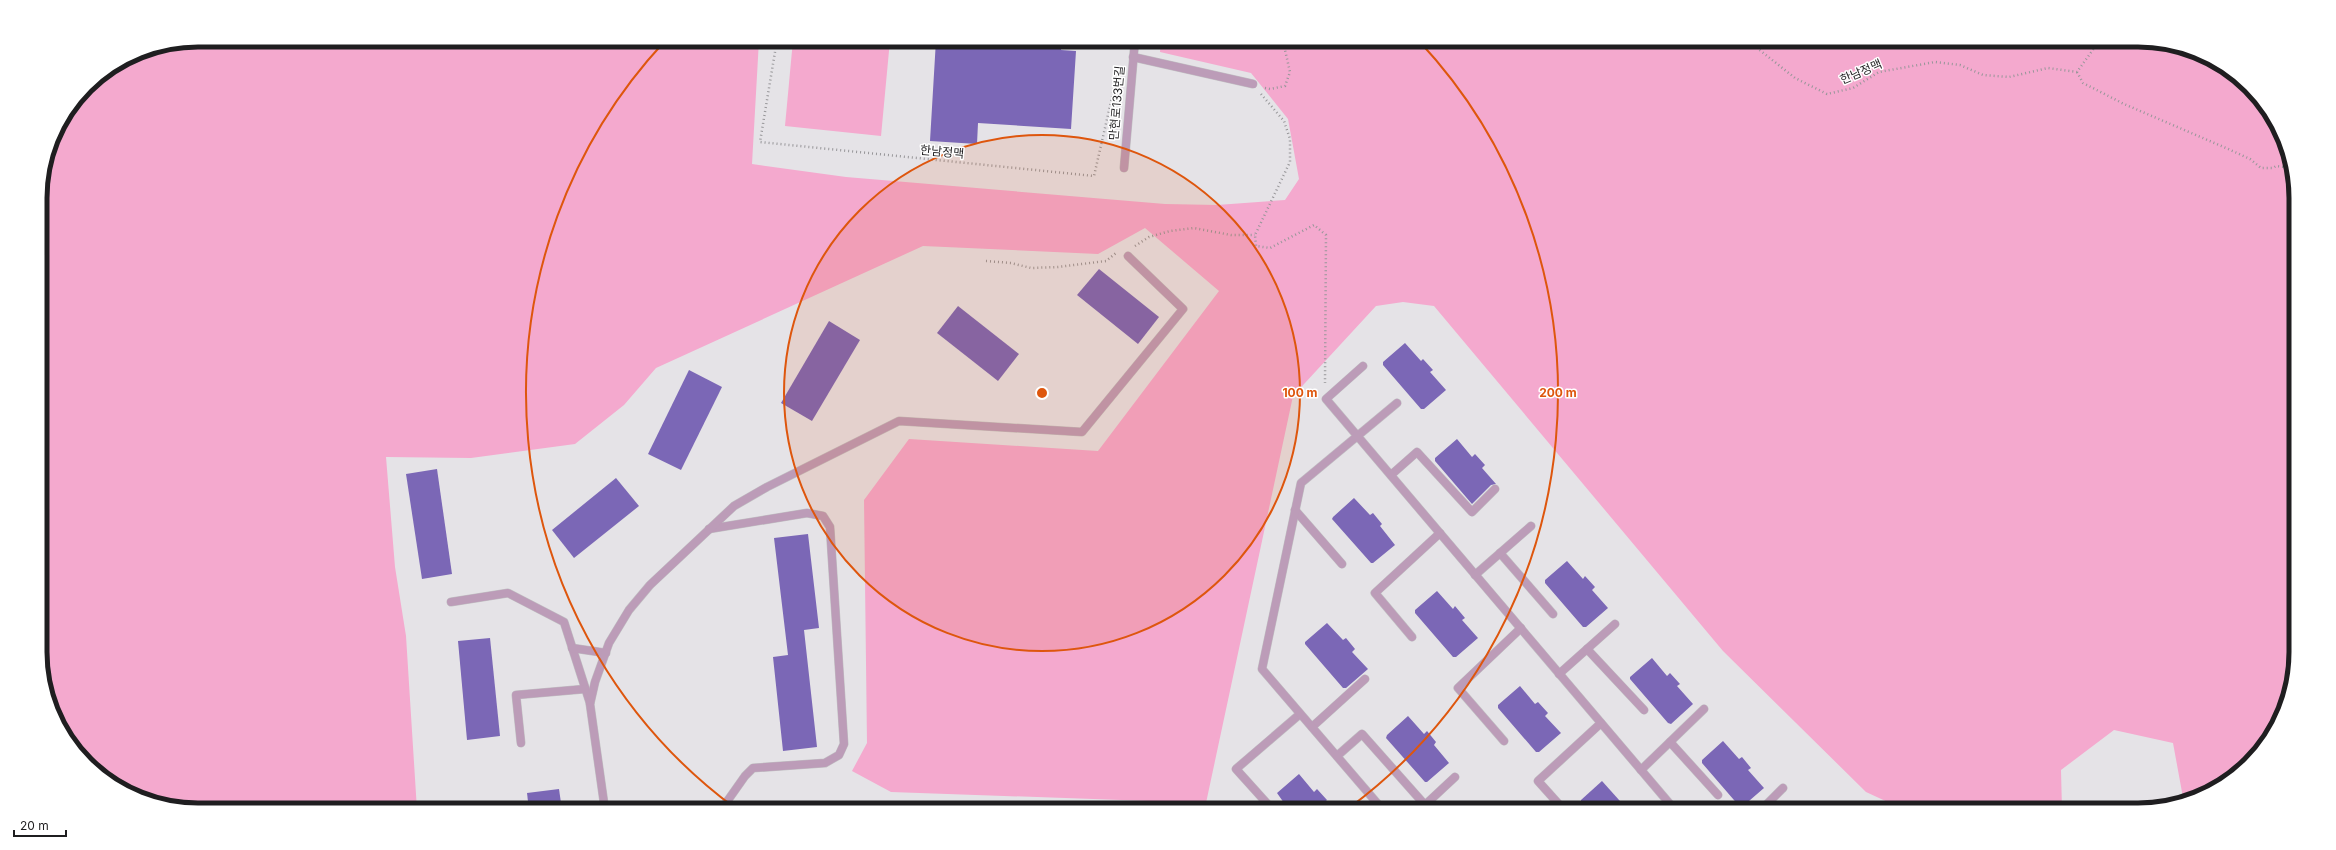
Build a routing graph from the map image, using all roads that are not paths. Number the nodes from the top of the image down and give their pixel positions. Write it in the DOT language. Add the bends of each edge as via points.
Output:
graph roads {
  1 [pos="1134,47"];
  2 [pos="1133,57"];
  3 [pos="1253,84"];
  4 [pos="1124,168"];
  5 [pos="1128,256"];
  6 [pos="1363,366"];
  7 [pos="1397,403"];
  8 [pos="1358,436"];
  9 [pos="1391,475"];
  10 [pos="1496,489"];
  11 [pos="1295,510"];
  12 [pos="1531,526"];
  13 [pos="708,529"];
  14 [pos="1440,533"];
  15 [pos="1500,554"];
  16 [pos="1342,564"];
  17 [pos="1475,575"];
  18 [pos="451,602"];
  19 [pos="1553,614"];
  20 [pos="1615,624"];
  21 [pos="1521,628"];
  22 [pos="1412,637"];
  23 [pos="572,648"];
  24 [pos="1587,649"];
  25 [pos="606,653"];
  26 [pos="1560,674"];
  27 [pos="1366,679"];
  28 [pos="585,689"];
  29 [pos="590,704"];
  30 [pos="1704,709"];
  31 [pos="1644,710"];
  32 [pos="1300,714"];
  33 [pos="1601,723"];
  34 [pos="1312,727"];
  35 [pos="1504,741"];
  36 [pos="1670,742"];
  37 [pos="521,743"];
  38 [pos="1337,756"];
  39 [pos="1641,770"];
  40 [pos="1455,778"];
  41 [pos="1783,788"];
  42 [pos="1718,795"];
  43 [pos="604,803"];
  44 [pos="726,803"];
  45 [pos="1267,803"];
  46 [pos="1377,803"];
  47 [pos="1423,803"];
  48 [pos="1427,803"];
  49 [pos="1558,803"];
  50 [pos="1669,803"];
  51 [pos="1768,803"];
  1 -- 2 [label="lane, 만현로133번길"];
  2 -- 3 [label="lane"];
  2 -- 4 [label="lane, 만현로133번길"];
  5 -- 13 [label="lane" via="1183,308 1082,432 899,421 767,487 734,506"];
  6 -- 8 [label="lane" via="1326,399"];
  7 -- 8 [label="lane"];
  8 -- 9 [label="lane"];
  8 -- 11 [label="lane" via="1301,483"];
  9 -- 10 [label="lane" via="1417,452 1472,512"];
  9 -- 14 [label="lane"];
  11 -- 16 [label="lane"];
  11 -- 32 [label="lane" via="1262,669"];
  12 -- 15 [label="lane"];
  13 -- 25 [label="lane" via="672,563 629,610 609,642"];
  13 -- 44 [label="lane" via="807,513 823,516 830,527 844,744 839,755 825,763 753,768"];
  14 -- 17 [label="lane"];
  14 -- 22 [label="lane" via="1375,593"];
  15 -- 17 [label="lane"];
  15 -- 19 [label="lane"];
  17 -- 21 [label="lane"];
  18 -- 23 [label="lane" via="508,593 564,622"];
  20 -- 24 [label="lane"];
  21 -- 26 [label="lane"];
  21 -- 35 [label="lane" via="1458,688"];
  23 -- 25 [label="lane"];
  23 -- 28 [label="lane"];
  24 -- 26 [label="lane"];
  24 -- 31 [label="lane"];
  25 -- 29 [label="lane"];
  26 -- 33 [label="lane"];
  27 -- 34 [label="lane"];
  28 -- 29 [label="lane"];
  28 -- 37 [label="lane" via="516,695"];
  29 -- 43 [label="lane"];
  30 -- 36 [label="lane"];
  32 -- 34 [label="lane"];
  32 -- 45 [label="lane" via="1236,769"];
  33 -- 39 [label="lane"];
  33 -- 49 [label="lane" via="1538,781"];
  34 -- 38 [label="lane"];
  36 -- 39 [label="lane"];
  36 -- 42 [label="lane"];
  38 -- 46 [label="lane"];
  38 -- 47 [label="lane" via="1362,734"];
  39 -- 50 [label="lane"];
  40 -- 48 [label="lane"];
  41 -- 51 [label="lane"];
}
